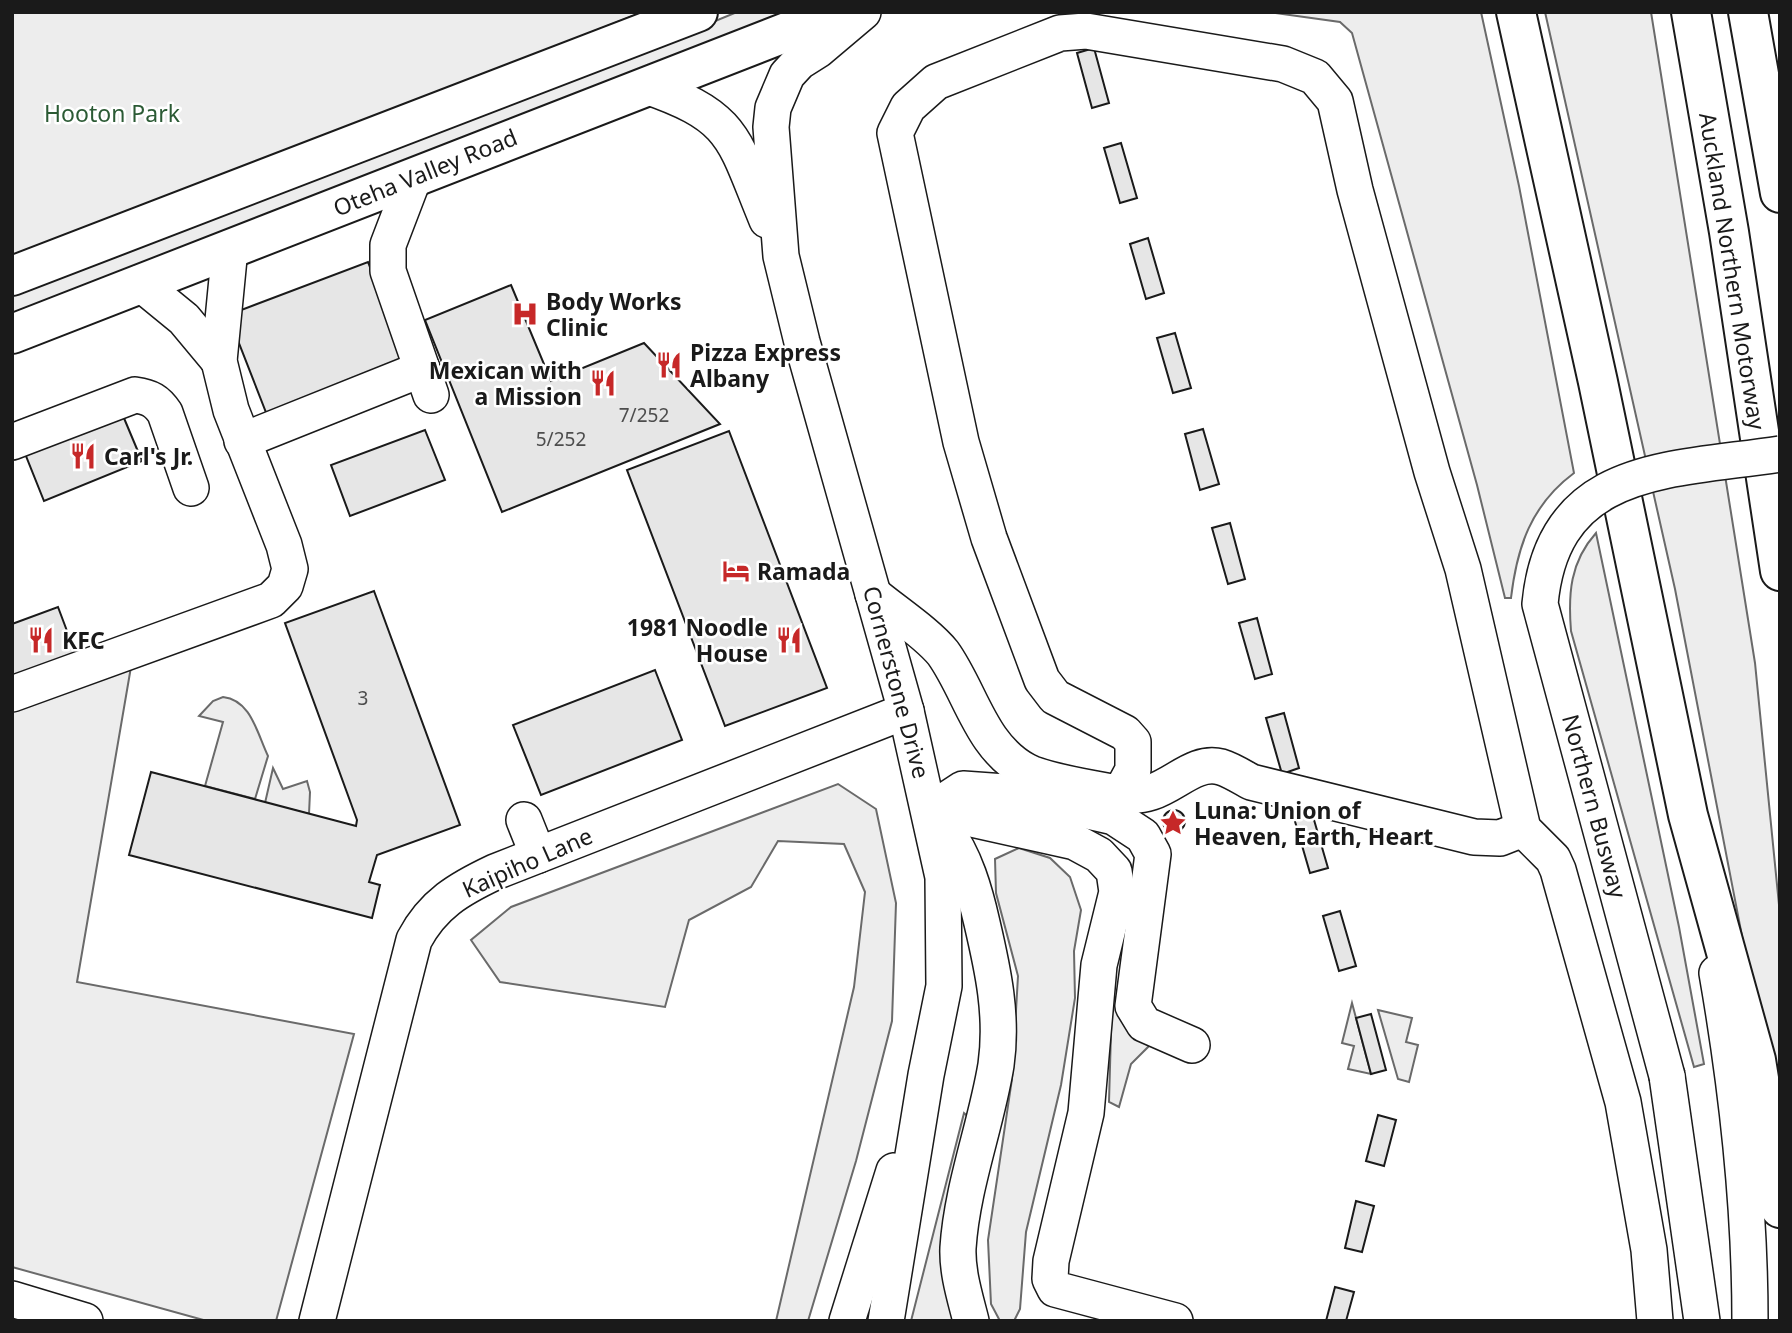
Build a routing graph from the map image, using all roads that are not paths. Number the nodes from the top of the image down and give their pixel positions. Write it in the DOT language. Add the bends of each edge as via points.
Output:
graph roads {
  1 [pos="698,12"];
  2 [pos="838,12"];
  3 [pos="863,12"];
  4 [pos="1516,12"];
  5 [pos="1691,12"];
  6 [pos="1748,12"];
  7 [pos="646,86"];
  8 [pos="414,177"];
  9 [pos="1780,194"];
  10 [pos="230,248"];
  11 [pos="781,256"];
  12 [pos="12,276"];
  13 [pos="140,283"];
  14 [pos="12,334"];
  15 [pos="219,361"];
  16 [pos="242,441"];
  17 [pos="12,442"];
  18 [pos="1780,454"];
  19 [pos="191,488"];
  20 [pos="1780,571"];
  21 [pos="873,594"];
  22 [pos="12,694"];
  23 [pos="906,710"];
  24 [pos="1120,794"];
  25 [pos="931,810"];
  26 [pos="1688,815"];
  27 [pos="524,820"];
  28 [pos="1523,830"];
  29 [pos="538,855"];
  30 [pos="1192,1045"];
  31 [pos="926,1075"];
  32 [pos="1780,1208"];
  33 [pos="12,1299"];
  34 [pos="85,1321"];
  35 [pos="317,1321"];
  36 [pos="847,1321"];
  37 [pos="887,1321"];
  38 [pos="971,1321"];
  39 [pos="1175,1321"];
  40 [pos="1655,1321"];
  41 [pos="1702,1321"];
  42 [pos="1750,1321"];
  1 -- 12 [label="main road"];
  2 -- 7 [label="main road, Oteha Valley Road"];
  3 -- 11 [label="street, Cornerstone Drive" via="799,62 787,75 773,108 771,145"];
  4 -- 26 [label="main road"];
  5 -- 20 [label="main road, Auckland Northern Motorway"];
  6 -- 9 [label="main road"];
  7 -- 8 [label="main road, Oteha Valley Road"];
  7 -- 11 [label="street, Cornerstone Drive" via="687,100 716,118 728,132"];
  8 -- 10 [label="main road, Oteha Valley Road"];
  8 -- 16 [label="street" via="388,245 388,271 426,382"];
  10 -- 13 [label="main road, Oteha Valley Road"];
  10 -- 15 [label="street"];
  11 -- 21 [label="street, Cornerstone Drive"];
  13 -- 14 [label="main road, Oteha Valley Road"];
  13 -- 15 [label="street" via="184,319"];
  15 -- 16 [label="street"];
  16 -- 22 [label="street" via="284,545 290,569 285,586 271,600"];
  17 -- 19 [label="street" via="135,395 149,397 165,413"];
  18 -- 41 [label="street, Northern Busway, bridge" via="1657,473 1611,486 1579,507 1557,539 1543,573 1541,604 1667,1076"];
  21 -- 23 [label="street, Cornerstone Drive"];
  21 -- 24 [label="street" via="942,653 990,738 1012,761 1028,772"];
  23 -- 25 [label="street, Cornerstone Drive"];
  23 -- 29 [label="street, Kaipiho Lane"];
  24 -- 28 [label="street" via="1146,796 1205,767 1221,767 1251,782 1474,837 1500,838"];
  24 -- 28 [label="street" via="1133,770 1133,741 1055,697 1042,680 989,538 961,442 895,133 908,107 936,82 1060,33 1086,31 1283,64 1315,77 1335,101 1355,190 1463,569"];
  25 -- 30 [label="street" via="963,789 1004,792 1114,817 1143,836 1153,854 1133,1006 1150,1028"];
  25 -- 31 [label="street, Cornerstone Drive" via="943,877 946,929 944,986"];
  25 -- 38 [label="street" via="966,869 999,1003 996,1064 958,1250"];
  25 -- 39 [label="street" via="1074,842 1099,855 1114,871 1116,892 1099,965 1086,1112 1050,1279 1055,1289"];
  26 -- 32 [label="main road" via="1756,1060"];
  26 -- 42 [label="street" via="1734,1069"];
  27 -- 29 [label="street"];
  28 -- 40 [label="street" via="1558,870 1611,1055 1649,1250"];
  29 -- 35 [label="street, Kaipiho Lane" via="442,901 414,940"];
  31 -- 36 [label="street, Cornerstone Drive"];
  31 -- 37 [label="street, Cornerstone Drive"];
  33 -- 34 [label="street"];
}
